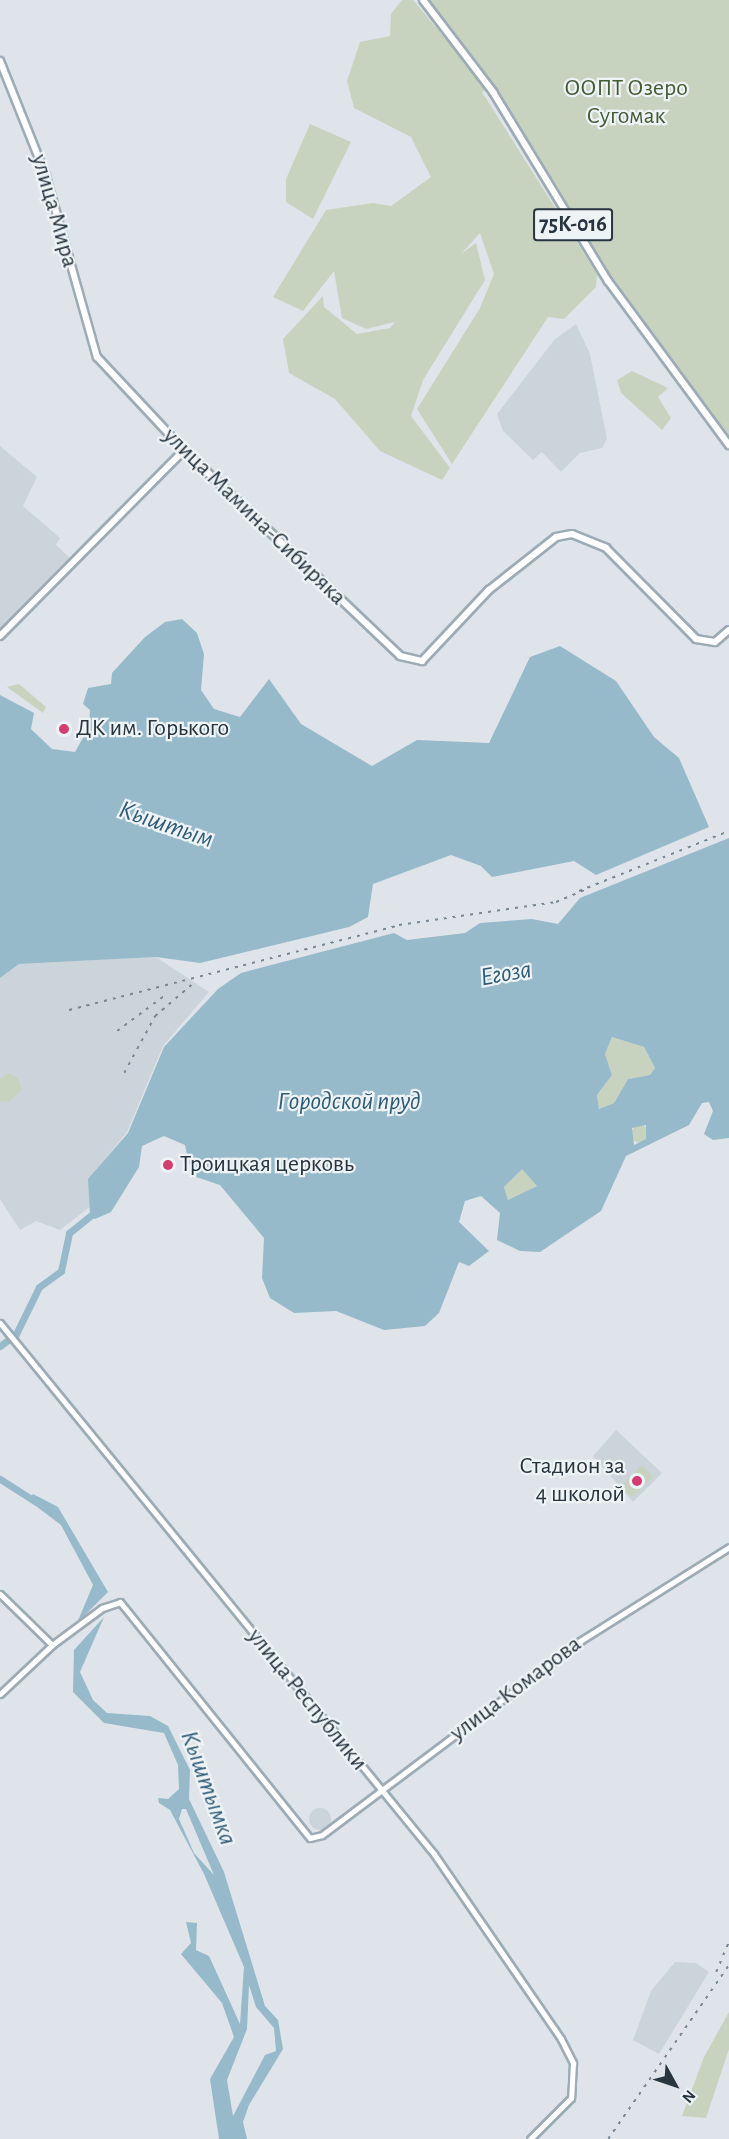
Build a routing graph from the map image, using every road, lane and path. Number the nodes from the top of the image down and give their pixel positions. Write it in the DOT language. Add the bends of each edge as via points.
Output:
graph roads {
  1 [pos="423,0"];
  2 [pos="0,61"];
  3 [pos="101,362"];
  4 [pos="729,445"];
  5 [pos="184,450"];
  6 [pos="729,630"];
  7 [pos="0,636"];
  8 [pos="0,1323"];
  9 [pos="729,1547"];
  10 [pos="0,1594"];
  11 [pos="52,1645"];
  12 [pos="0,1694"];
  13 [pos="380,1790"];
  14 [pos="530,2139"];
  1 -- 4 [label="main road, 75К-016" via="493,92 608,281"];
  2 -- 3 [label="main road, улица Мира" via="43,168 88,341"];
  3 -- 5 [label="main road, улица Мамина-Сибиряка"];
  5 -- 6 [label="main road, улица Мамина-Сибиряка" via="392,648 415,662 439,646 508,575 556,537 572,534 606,548 696,639 715,642"];
  5 -- 7 [label="main road"];
  8 -- 13 [label="street, улица Республики"];
  9 -- 13 [label="street, улица Комарова" via="590,1634"];
  10 -- 11 [label="street"];
  11 -- 12 [label="street"];
  11 -- 13 [label="street, улица Комарова" via="115,1601 310,1838 322,1835"];
  13 -- 14 [label="street, улица Республики" via="463,1893 566,2046 574,2073 571,2097"];
}
